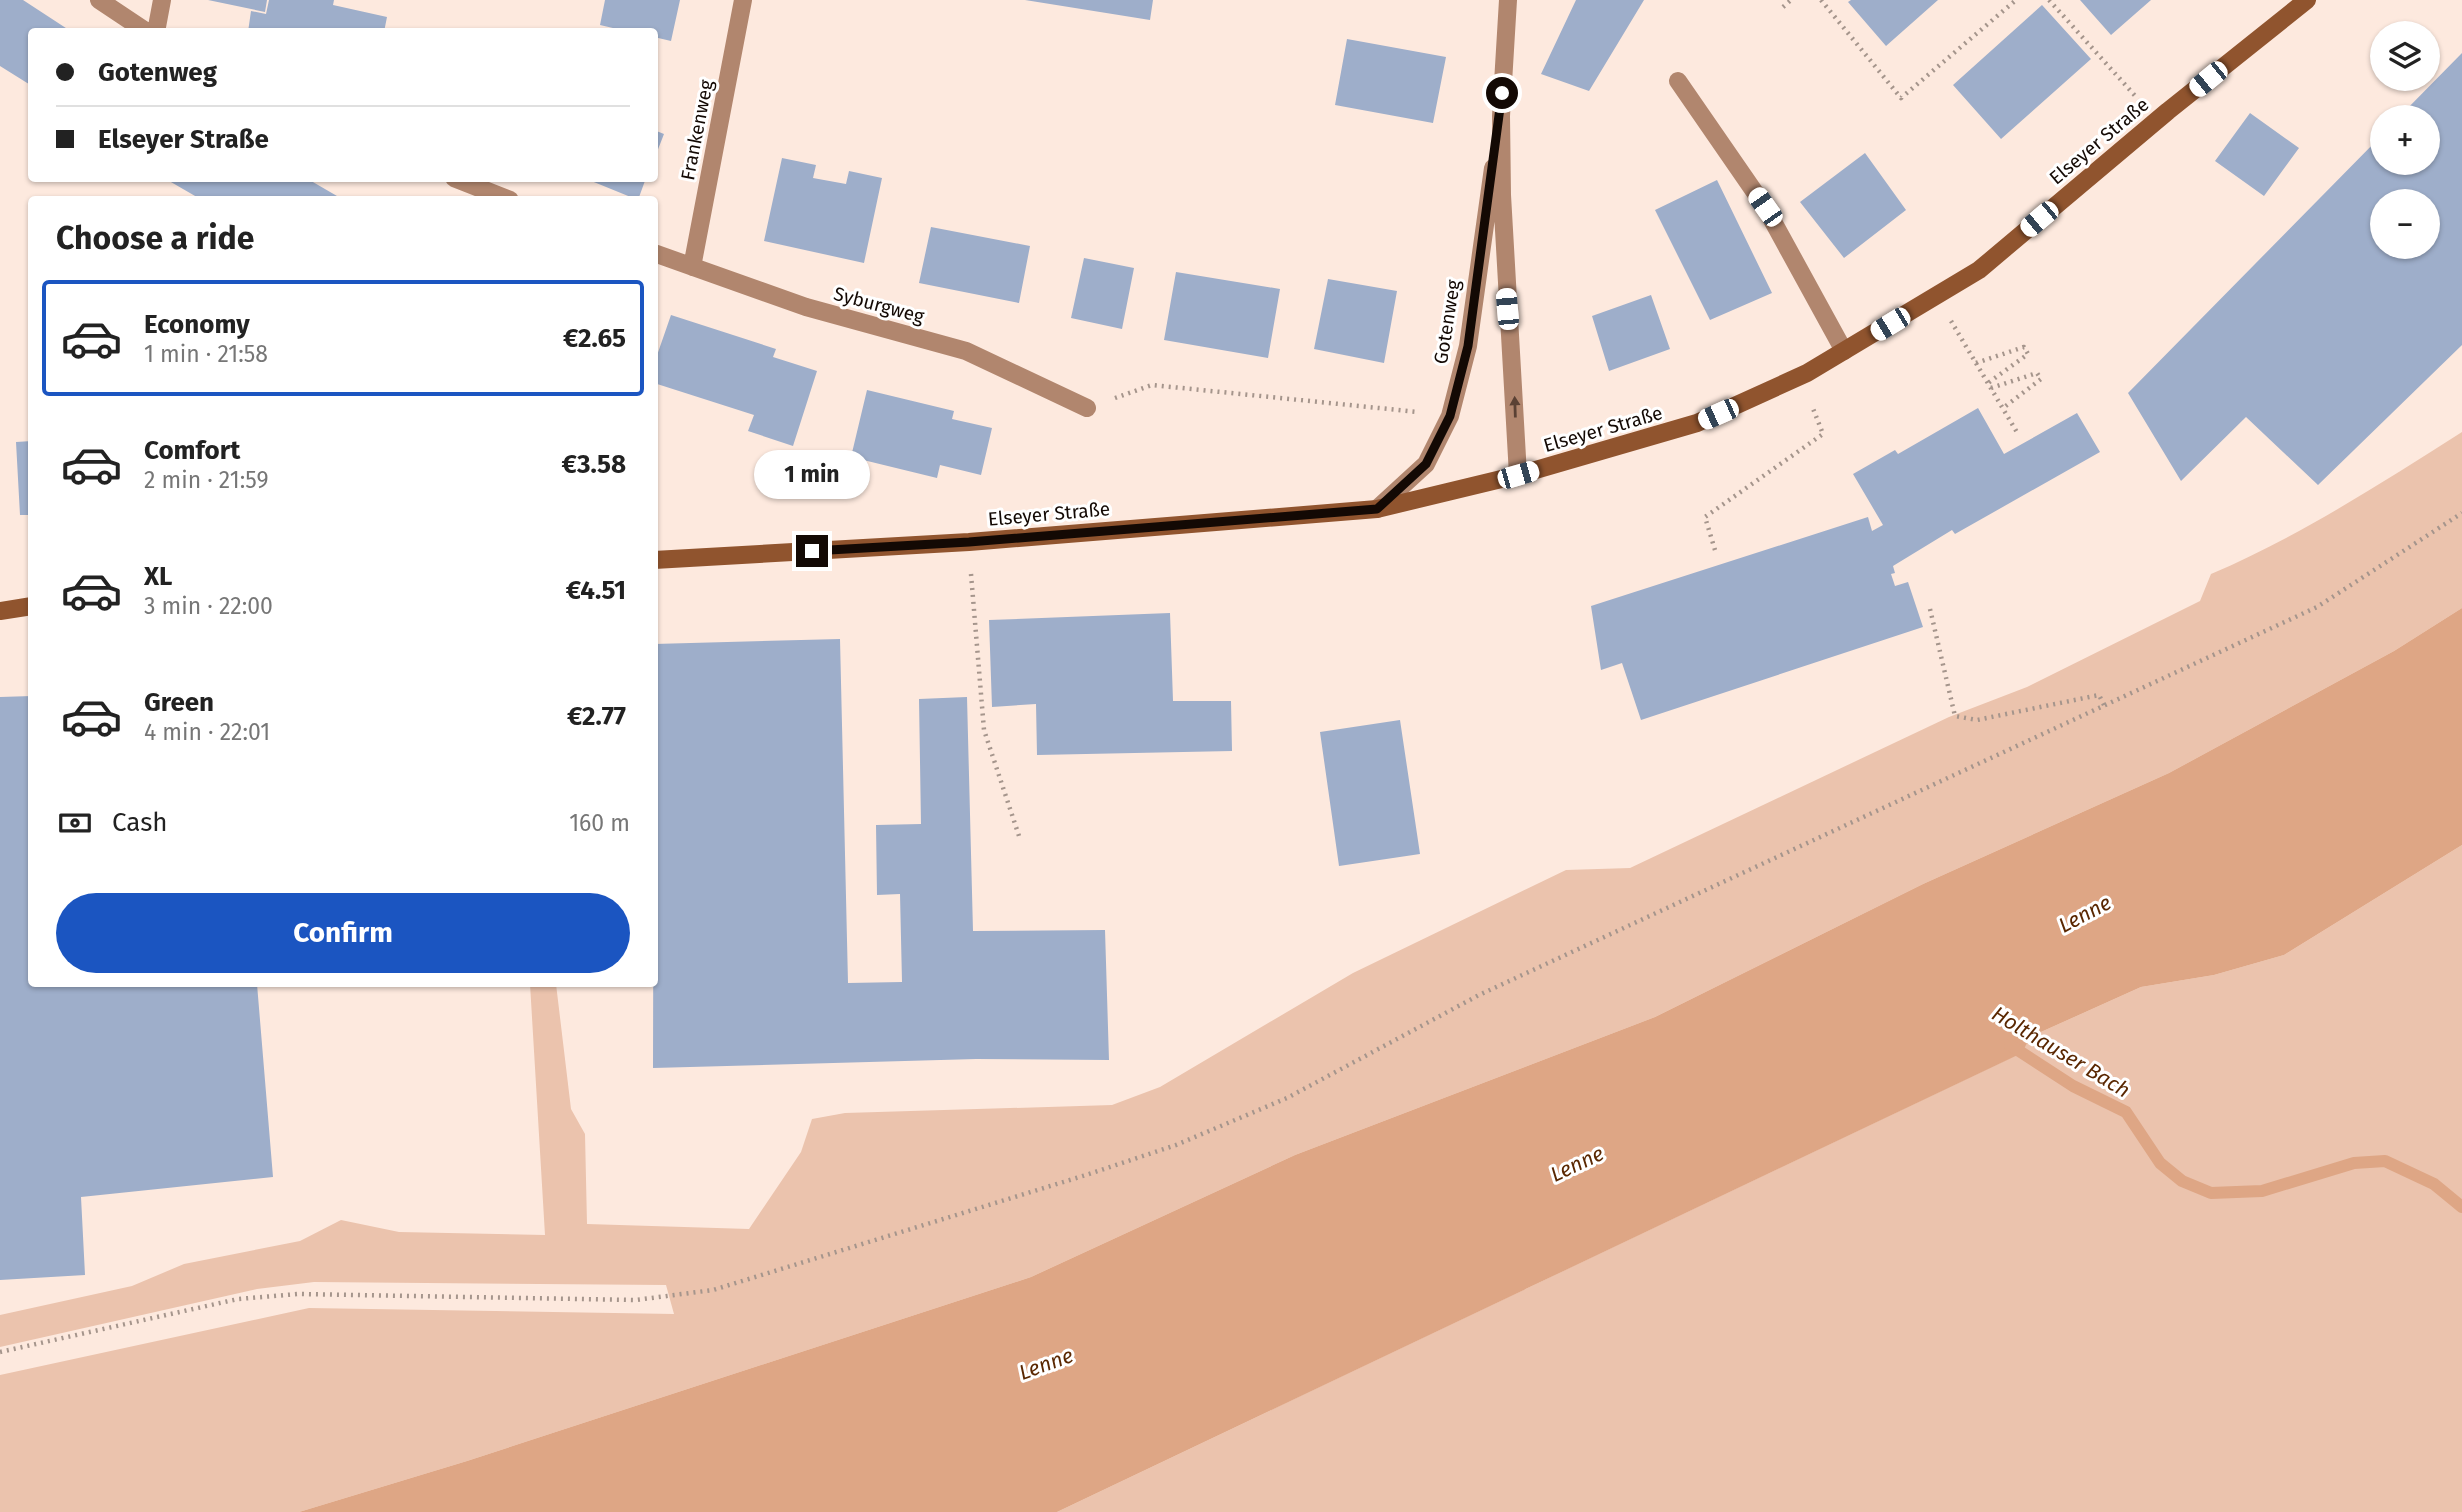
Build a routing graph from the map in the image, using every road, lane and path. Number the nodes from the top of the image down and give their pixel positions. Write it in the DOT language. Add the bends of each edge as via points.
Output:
graph roads {
  1 [pos="99,0"];
  2 [pos="162,0"];
  3 [pos="743,0"];
  4 [pos="1508,0"];
  5 [pos="1791,0"];
  6 [pos="1821,0"];
  7 [pos="2016,0"];
  8 [pos="2049,0"];
  9 [pos="2308,0"];
  10 [pos="1783,7"];
  11 [pos="140,28"];
  12 [pos="157,28"];
  13 [pos="1678,81"];
  14 [pos="1501,116"];
  15 [pos="2157,121"];
  16 [pos="464,182"];
  17 [pos="500,196"];
  18 [pos="658,254"];
  19 [pos="692,267"];
  20 [pos="1936,296"];
  21 [pos="1844,351"];
  22 [pos="1976,363"];
  23 [pos="1800,377"];
  24 [pos="1989,386"];
  25 [pos="1087,408"];
  26 [pos="2003,408"];
  27 [pos="1450,416"];
  28 [pos="2018,434"];
  29 [pos="1518,475"];
  30 [pos="1377,509"];
  31 [pos="2462,513"];
  32 [pos="969,542"];
  33 [pos="1715,550"];
  34 [pos="658,560"];
  35 [pos="28,607"];
  36 [pos="1930,609"];
  37 [pos="0,611"];
  38 [pos="2105,707"];
  39 [pos="1020,839"];
  40 [pos="0,1352"];
  1 -- 11 [label="street"];
  2 -- 12 [label="street"];
  3 -- 19 [label="street, Frankenweg"];
  4 -- 14 [label="street, Gotenweg"];
  5 -- 10 [label="path"];
  6 -- 7 [label="path" via="1901,98"];
  8 -- 15 [label="path"];
  9 -- 15 [label="main road, Elseyer Straße"];
  13 -- 21 [label="street" via="1765,207"];
  14 -- 27 [label="street, Gotenweg" via="1468,346"];
  29 -- 14 [label="street, Gotenweg, one-way" via="1505,283"];
  15 -- 20 [label="main road, Elseyer Straße" via="1979,270"];
  16 -- 17 [label="street"];
  18 -- 19 [label="street, Syburgweg"];
  19 -- 25 [label="street, Syburgweg" via="806,307 966,351"];
  20 -- 21 [label="main road, Elseyer Straße"];
  20 -- 22 [label="path"];
  21 -- 23 [label="main road, Elseyer Straße"];
  22 -- 24 [label="path"];
  22 -- 24 [label="path" via="2024,347 2028,354"];
  23 -- 29 [label="main road, Elseyer Straße" via="1697,423"];
  23 -- 33 [label="path" via="1823,434 1705,517"];
  24 -- 26 [label="path"];
  24 -- 26 [label="path" via="2037,373 2041,379"];
  25 -- 27 [label="path" via="1152,384"];
  26 -- 28 [label="path"];
  27 -- 30 [label="street, Gotenweg" via="1426,464"];
  29 -- 30 [label="main road, Elseyer Straße"];
  30 -- 32 [label="main road, Elseyer Straße"];
  31 -- 38 [label="path" via="2317,607"];
  32 -- 34 [label="main road, Elseyer Straße"];
  32 -- 39 [label="path" via="984,730"];
  35 -- 37 [label="main road"];
  36 -- 38 [label="path" via="1955,716 1977,720 2099,695"];
  38 -- 40 [label="path" via="1479,995 1287,1098 1176,1145 727,1286 636,1300 298,1294 237,1300"];
}
